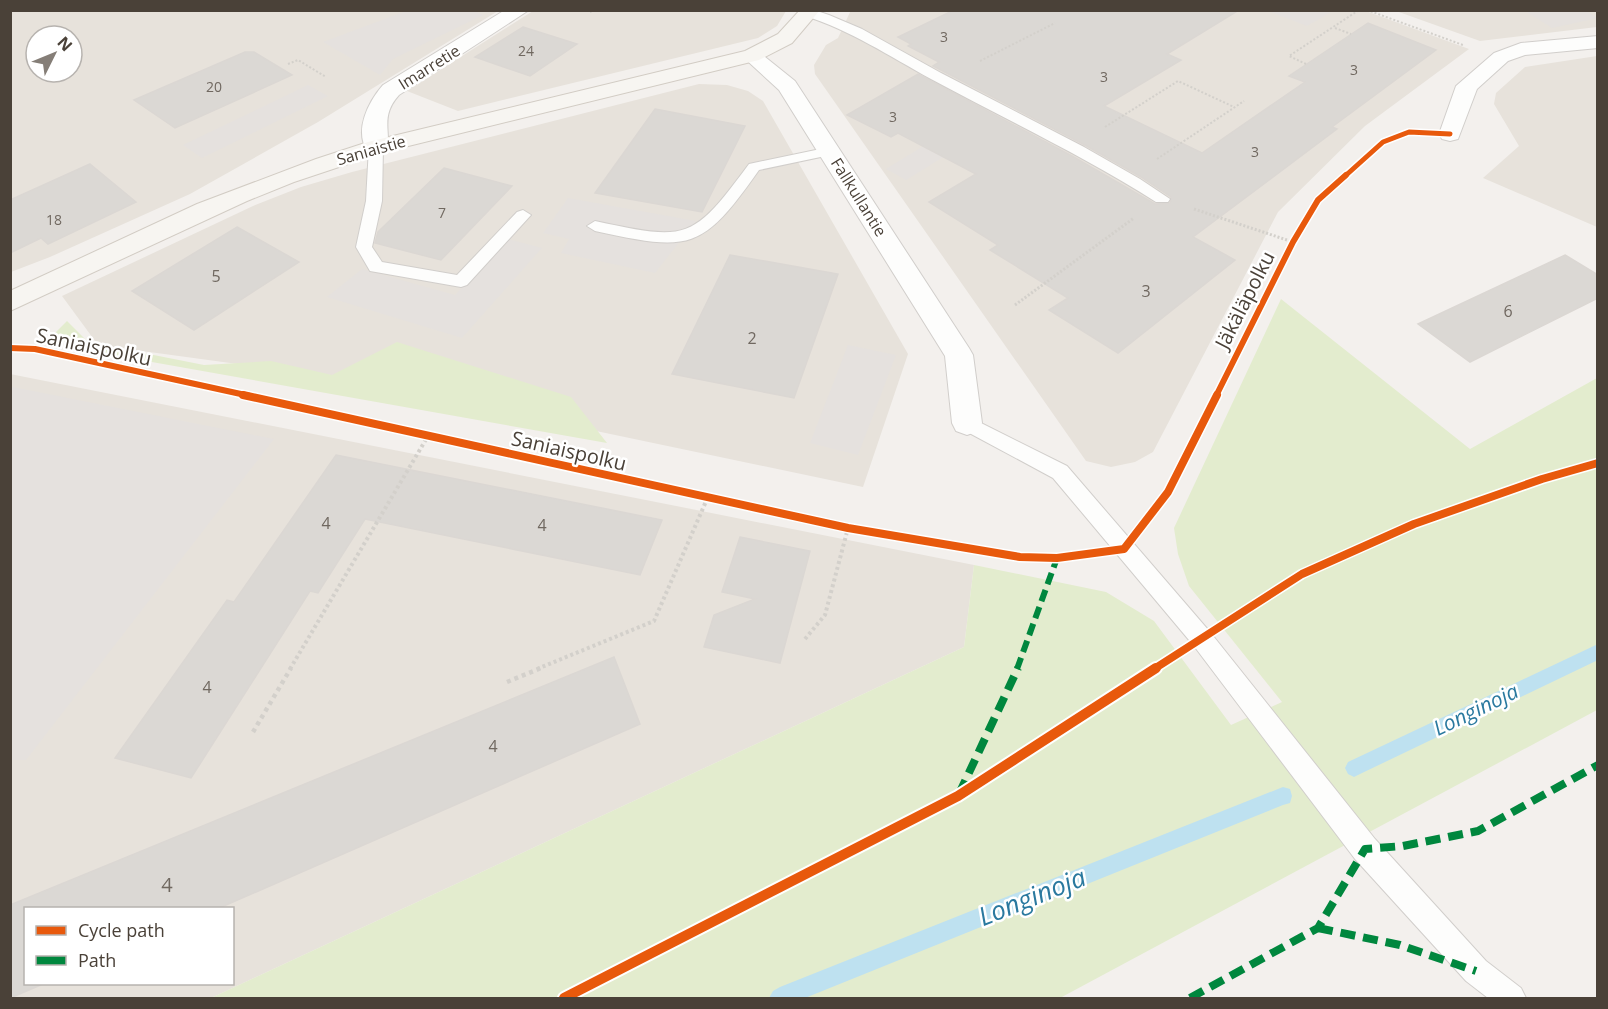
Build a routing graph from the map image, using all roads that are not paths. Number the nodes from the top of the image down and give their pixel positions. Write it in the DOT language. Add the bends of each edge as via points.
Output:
graph roads {
  1 [pos="520,10"];
  2 [pos="810,12"];
  3 [pos="1598,42"];
  4 [pos="752,56"];
  5 [pos="1450,134"];
  6 [pos="376,147"];
  7 [pos="830,152"];
  8 [pos="1161,199"];
  9 [pos="523,215"];
  10 [pos="595,226"];
  11 [pos="10,302"];
  12 [pos="967,423"];
  13 [pos="1511,999"];
  1 -- 6 [label="street, Imarretie" via="391,90 378,104"];
  2 -- 4 [label="street" via="786,39"];
  2 -- 8 [label="lane" via="1027,123"];
  3 -- 5 [label="street" via="1521,49 1501,57 1467,86"];
  4 -- 6 [label="street, Saniaistie"];
  4 -- 7 [label="street, Fallkullantie" via="787,86"];
  6 -- 9 [label="lane" via="374,201 364,247 376,267 461,281"];
  6 -- 11 [label="street, Saniaistie" via="273,182 174,223"];
  7 -- 10 [label="lane" via="754,167 706,226 684,236 661,238"];
  7 -- 12 [label="street, Fallkullantie" via="959,355"];
  12 -- 13 [label="lane" via="1060,472 1202,639 1365,849 1476,971"];
}
